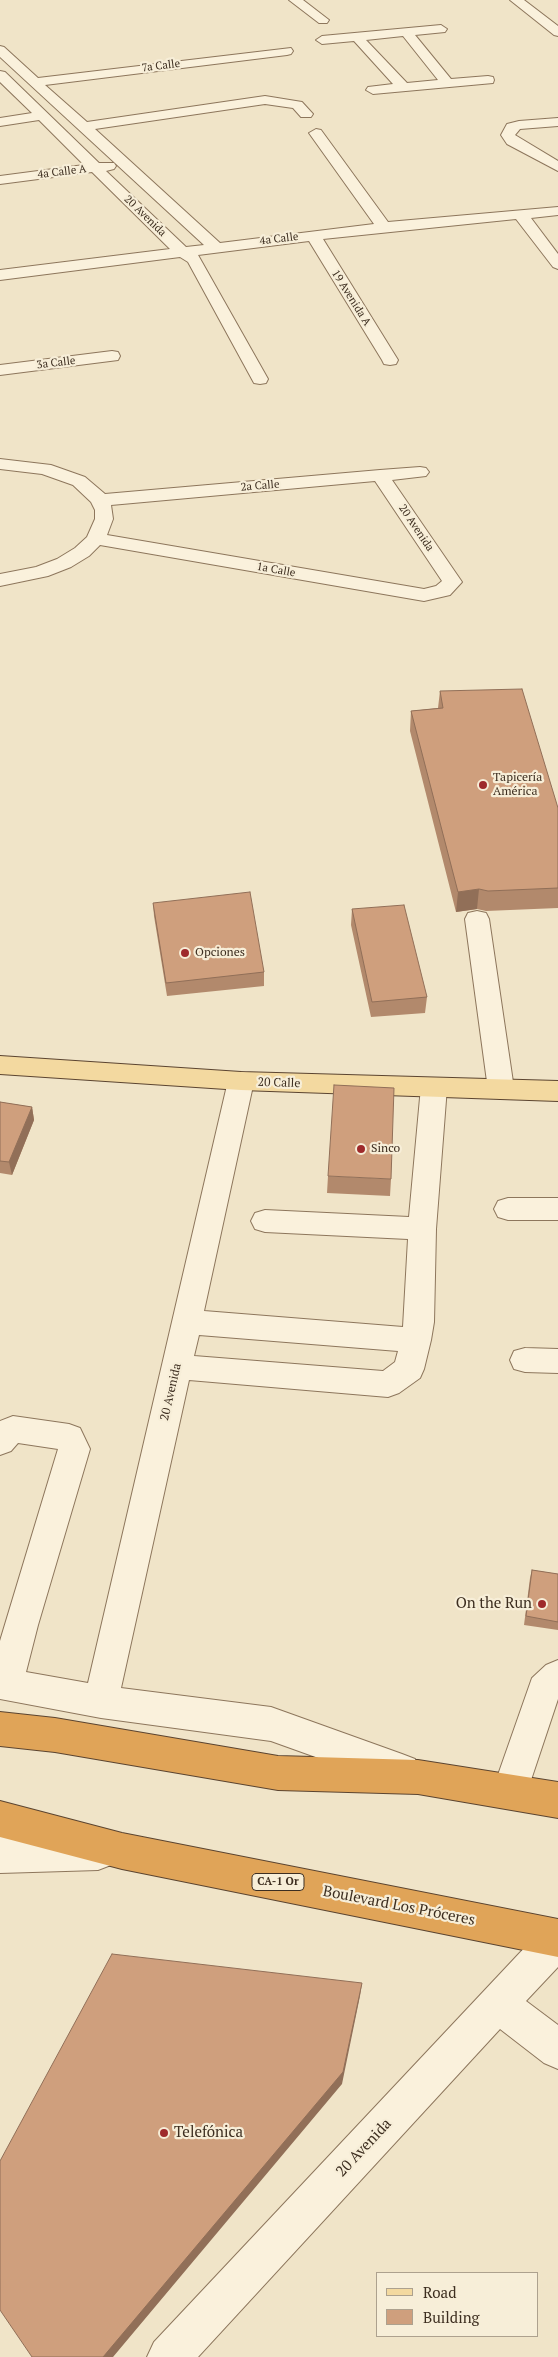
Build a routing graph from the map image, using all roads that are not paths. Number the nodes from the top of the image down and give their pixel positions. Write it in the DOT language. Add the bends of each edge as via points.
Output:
graph roads {
  1 [pos="295,0"];
  2 [pos="516,0"];
  3 [pos="558,18"];
  4 [pos="542,19"];
  5 [pos="441,29"];
  6 [pos="406,32"];
  7 [pos="558,32"];
  8 [pos="350,37"];
  9 [pos="322,40"];
  10 [pos="0,50"];
  11 [pos="287,51"];
  12 [pos="0,75"];
  13 [pos="488,80"];
  14 [pos="35,82"];
  15 [pos="448,84"];
  16 [pos="404,88"];
  17 [pos="373,90"];
  18 [pos="21,95"];
  19 [pos="2,98"];
  20 [pos="306,114"];
  21 [pos="42,116"];
  22 [pos="0,122"];
  23 [pos="558,122"];
  24 [pos="84,127"];
  25 [pos="316,133"];
  26 [pos="125,164"];
  27 [pos="558,167"];
  28 [pos="96,168"];
  29 [pos="0,180"];
  30 [pos="558,211"];
  31 [pos="520,214"];
  32 [pos="384,227"];
  33 [pos="313,235"];
  34 [pos="215,247"];
  35 [pos="181,251"];
  36 [pos="558,264"];
  37 [pos="0,275"];
  38 [pos="112,356"];
  39 [pos="390,360"];
  40 [pos="0,370"];
  41 [pos="260,379"];
  42 [pos="0,464"];
  43 [pos="420,472"];
  44 [pos="380,475"];
  45 [pos="100,500"];
  46 [pos="96,539"];
  47 [pos="0,580"];
  48 [pos="452,582"];
  49 [pos="477,919"];
  50 [pos="0,1065"];
  51 [pos="241,1082"];
  52 [pos="434,1087"];
  53 [pos="501,1089"];
  54 [pos="558,1091"];
  55 [pos="508,1209"];
  56 [pos="558,1210"];
  57 [pos="265,1221"];
  58 [pos="422,1229"];
  59 [pos="187,1322"];
  60 [pos="416,1340"];
  61 [pos="525,1360"];
  62 [pos="558,1361"];
  63 [pos="177,1367"];
  64 [pos="0,1442"];
  65 [pos="11,1621"];
  66 [pos="558,1676"];
  67 [pos="3,1684"];
  68 [pos="101,1702"];
  69 [pos="0,1729"];
  70 [pos="418,1777"];
  71 [pos="510,1792"];
  72 [pos="558,1800"];
  73 [pos="0,1819"];
  74 [pos="122,1851"];
  75 [pos="0,1856"];
  76 [pos="558,1938"];
  77 [pos="498,2004"];
  78 [pos="558,2049"];
  79 [pos="169,2357"];
  1 -- 8 [label="street"];
  2 -- 4 [label="street"];
  3 -- 4 [label="street"];
  4 -- 7 [label="street"];
  5 -- 6 [label="street"];
  6 -- 8 [label="street"];
  6 -- 15 [label="street"];
  8 -- 9 [label="street"];
  8 -- 16 [label="street"];
  10 -- 14 [label="street, 20 Avenida"];
  11 -- 14 [label="street, 7a Calle"];
  12 -- 18 [label="street, 20 Avenida"];
  13 -- 15 [label="street"];
  14 -- 24 [label="street, 20 Avenida"];
  15 -- 16 [label="street"];
  16 -- 17 [label="street"];
  18 -- 19 [label="street"];
  18 -- 21 [label="street, 20 Avenida"];
  20 -- 24 [label="street" via="297,105 265,100"];
  21 -- 22 [label="street"];
  21 -- 28 [label="street, 20 Avenida"];
  23 -- 27 [label="street" via="519,125 512,127 508,135 512,141"];
  24 -- 26 [label="street, 20 Avenida"];
  25 -- 32 [label="street"];
  26 -- 28 [label="street, 4a Calle A"];
  26 -- 34 [label="street, 20 Avenida"];
  28 -- 29 [label="street, 4a Calle A"];
  28 -- 35 [label="street, 20 Avenida"];
  30 -- 31 [label="street, 4a Calle"];
  31 -- 32 [label="street, 4a Calle"];
  31 -- 36 [label="street"];
  32 -- 33 [label="street, 4a Calle"];
  33 -- 34 [label="street, 4a Calle"];
  33 -- 39 [label="street, 19 Avenida A"];
  34 -- 35 [label="street, 4a Calle"];
  35 -- 37 [label="street, 4a Calle"];
  35 -- 41 [label="street, 20 Avenida" via="194,259"];
  38 -- 40 [label="street, 3a Calle"];
  42 -- 45 [label="street" via="24,465 63,474 91,490"];
  43 -- 44 [label="street, 2a Calle"];
  44 -- 45 [label="street, 2a Calle"];
  44 -- 48 [label="street, 20 Avenida"];
  45 -- 46 [label="street" via="104,519"];
  46 -- 47 [label="street" via="64,563 41,572"];
  46 -- 48 [label="street, 1a Calle" via="424,595 443,591"];
  49 -- 53 [label="street"];
  50 -- 51 [label="main road, 20 Calle"];
  51 -- 52 [label="main road, 20 Calle"];
  51 -- 59 [label="street, 20 Avenida"];
  52 -- 53 [label="main road, 20 Calle"];
  52 -- 58 [label="street"];
  53 -- 54 [label="main road, 20 Calle"];
  55 -- 56 [label="street"];
  57 -- 58 [label="street"];
  58 -- 60 [label="street" via="420,1322"];
  59 -- 60 [label="street"];
  59 -- 63 [label="street, 20 Avenida"];
  60 -- 63 [label="street" via="409,1369 388,1384"];
  61 -- 62 [label="street"];
  63 -- 68 [label="street, 20 Avenida"];
  64 -- 65 [label="street" via="13,1429 69,1437 74,1449"];
  65 -- 67 [label="street"];
  66 -- 71 [label="street" via="544,1689"];
  67 -- 68 [label="street"];
  68 -- 70 [label="street" via="271,1724"];
  69 -- 70 [label="highway" via="55,1735 278,1773"];
  70 -- 71 [label="highway"];
  71 -- 72 [label="highway"];
  73 -- 74 [label="highway, Boulevard Los Próceres / CA-1 Or"];
  74 -- 75 [label="street, Boulevard Los Próceres"];
  74 -- 76 [label="highway, Boulevard Los Próceres / CA-1 Or"];
  76 -- 77 [label="street, 20 Avenida"];
  77 -- 78 [label="street"];
  77 -- 79 [label="street, 20 Avenida"];
}
